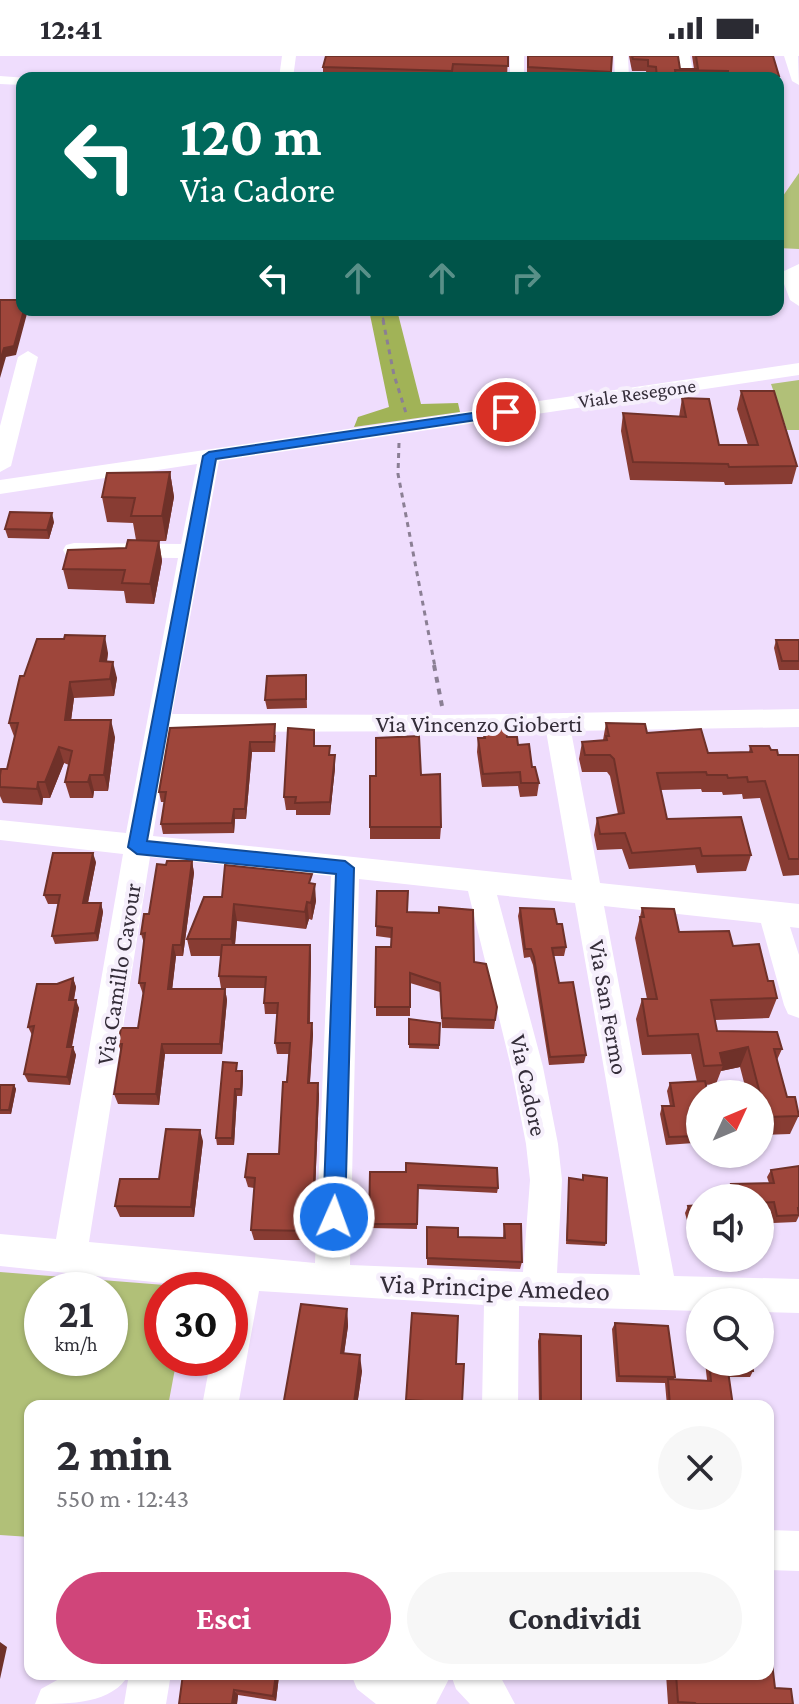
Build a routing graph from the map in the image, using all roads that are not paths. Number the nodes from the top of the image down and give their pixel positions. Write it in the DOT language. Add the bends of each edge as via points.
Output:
graph roads {
  1 [pos="791,56"];
  2 [pos="799,81"];
  3 [pos="799,269"];
  4 [pos="799,300"];
  5 [pos="28,357"];
  6 [pos="799,369"];
  7 [pos="209,456"];
  8 [pos="0,466"];
  9 [pos="0,487"];
  10 [pos="74,550"];
  11 [pos="191,551"];
  12 [pos="799,718"];
  13 [pos="557,722"];
  14 [pos="158,723"];
  15 [pos="0,830"];
  16 [pos="137,847"];
  17 [pos="345,868"];
  18 [pos="480,883"];
  19 [pos="589,896"];
  20 [pos="786,915"];
  21 [pos="799,1005"];
  22 [pos="0,1250"];
  23 [pos="70,1256"];
  24 [pos="246,1271"];
  25 [pos="332,1281"];
  26 [pos="502,1289"];
  27 [pos="539,1290"];
  28 [pos="660,1293"];
  29 [pos="799,1296"];
  30 [pos="225,1376"];
  31 [pos="221,1400"];
  32 [pos="500,1400"];
  33 [pos="774,1550"];
  34 [pos="799,1551"];
  35 [pos="64,1680"];
  36 [pos="98,1680"];
  37 [pos="149,1680"];
  38 [pos="381,1680"];
  39 [pos="427,1680"];
  40 [pos="478,1680"];
  41 [pos="502,1680"];
  42 [pos="39,1704"];
  43 [pos="56,1704"];
  44 [pos="145,1704"];
  45 [pos="401,1704"];
  46 [pos="413,1704"];
  47 [pos="494,1704"];
  48 [pos="501,1704"];
  1 -- 2 [label="street"];
  3 -- 4 [label="street" via="789,273"];
  5 -- 8 [label="street"];
  6 -- 7 [label="street, Viale Resegone"];
  7 -- 9 [label="street, Viale Resegone"];
  7 -- 11 [label="street, Via Camillo Cavour"];
  10 -- 11 [label="street"];
  11 -- 14 [label="street, Via Camillo Cavour"];
  12 -- 13 [label="street, Via Vincenzo Gioberti"];
  13 -- 14 [label="street, Via Vincenzo Gioberti"];
  13 -- 19 [label="street, Via San Fermo"];
  14 -- 16 [label="street, Via Camillo Cavour"];
  15 -- 16 [label="street"];
  16 -- 17 [label="street"];
  16 -- 23 [label="street, Via Camillo Cavour"];
  17 -- 18 [label="street"];
  17 -- 25 [label="street"];
  18 -- 19 [label="street"];
  18 -- 27 [label="street, Via Cadore" via="542,1144 546,1180"];
  19 -- 20 [label="street"];
  19 -- 28 [label="street, Via San Fermo"];
  20 -- 21 [label="street"];
  22 -- 23 [label="street, Via Principe Amedeo"];
  23 -- 24 [label="street, Via Principe Amedeo"];
  24 -- 25 [label="street, Via Principe Amedeo"];
  25 -- 26 [label="street, Via Principe Amedeo"];
  26 -- 27 [label="street, Via Principe Amedeo"];
  26 -- 32 [label="street"];
  27 -- 28 [label="street, Via Principe Amedeo"];
  28 -- 29 [label="street, Via Principe Amedeo"];
  30 -- 31 [label="street"];
  33 -- 34 [label="street"];
  35 -- 42 [label="street"];
  36 -- 43 [label="street"];
  37 -- 44 [label="street"];
  38 -- 45 [label="street"];
  39 -- 46 [label="street"];
  40 -- 47 [label="street"];
  41 -- 48 [label="street"];
}
